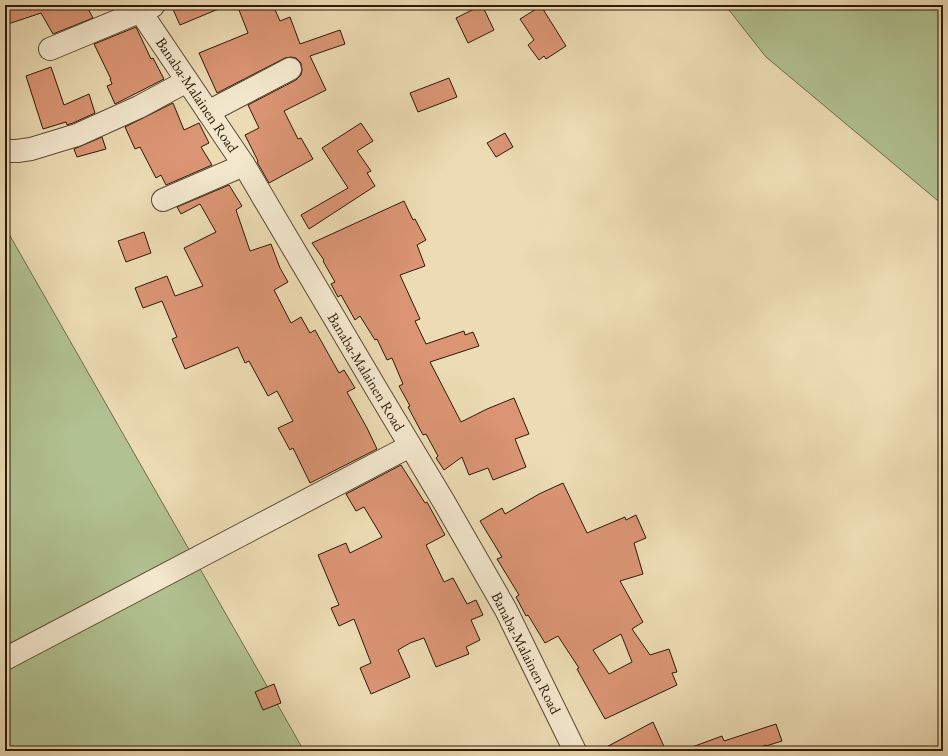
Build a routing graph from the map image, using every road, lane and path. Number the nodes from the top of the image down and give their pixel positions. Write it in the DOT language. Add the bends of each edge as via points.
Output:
graph roads {
  1 [pos="144,7"];
  2 [pos="50,49"];
  3 [pos="290,68"];
  4 [pos="187,81"];
  5 [pos="208,112"];
  6 [pos="5,149"];
  7 [pos="244,164"];
  8 [pos="163,200"];
  9 [pos="410,446"];
  10 [pos="5,659"];
  11 [pos="575,751"];
  1 -- 2 [label="street"];
  1 -- 4 [label="street, Banaba-Malainen Road"];
  3 -- 5 [label="street"];
  4 -- 5 [label="street, Banaba-Malainen Road"];
  4 -- 6 [label="street" via="139,107 77,135 31,149"];
  5 -- 7 [label="street, Banaba-Malainen Road"];
  7 -- 8 [label="street"];
  7 -- 9 [label="street, Banaba-Malainen Road"];
  9 -- 10 [label="street"];
  9 -- 11 [label="street, Banaba-Malainen Road" via="506,610"];
}
